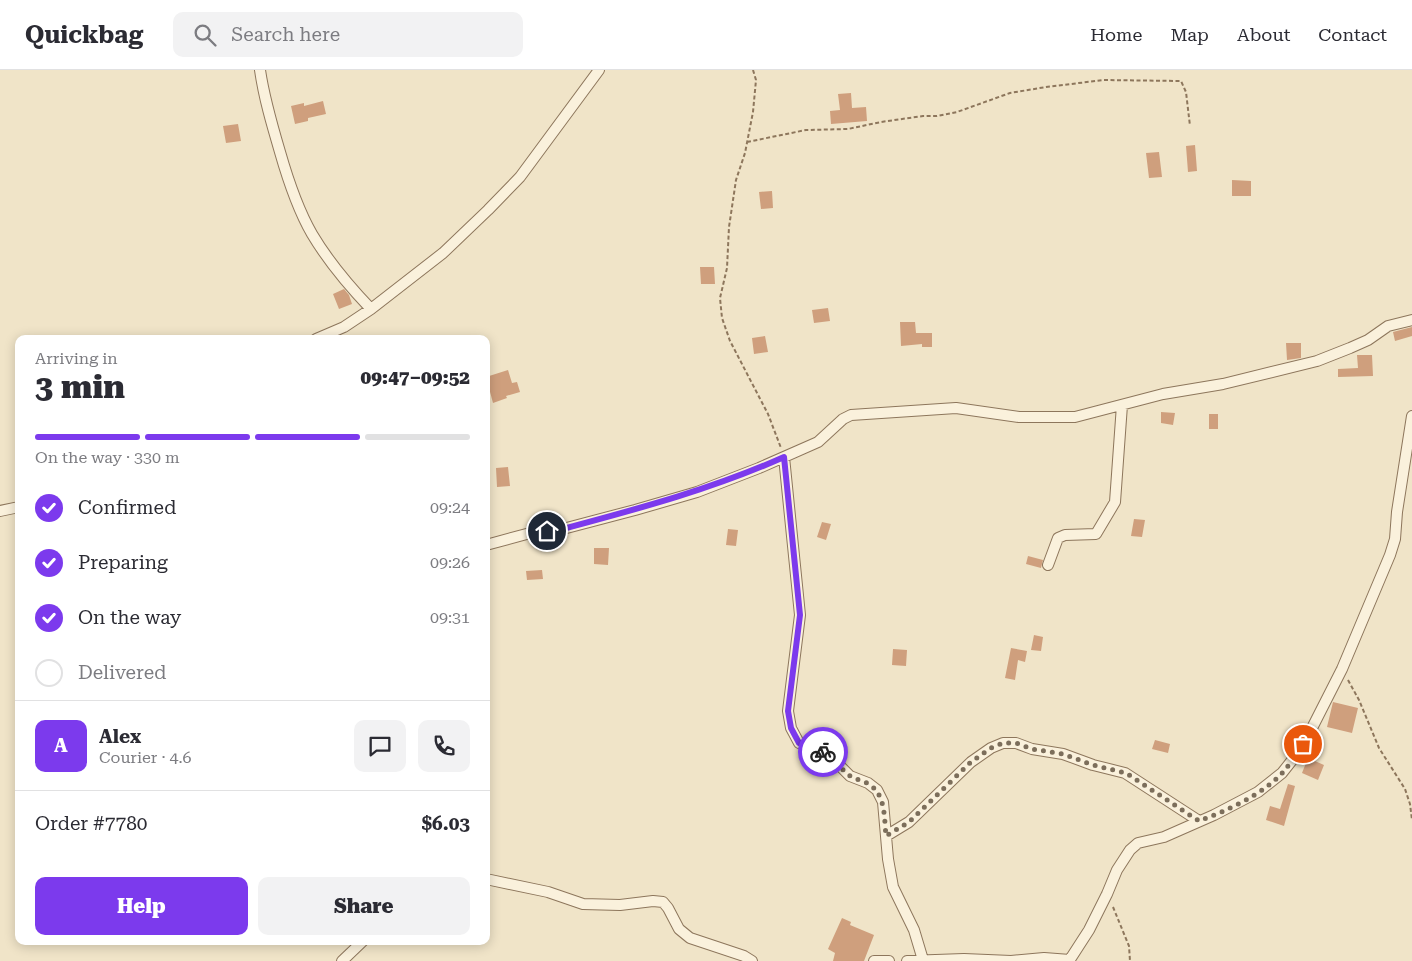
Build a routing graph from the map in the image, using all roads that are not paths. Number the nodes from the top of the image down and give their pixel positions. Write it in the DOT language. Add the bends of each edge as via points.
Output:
graph roads {
  1 [pos="260,70"];
  2 [pos="599,70"];
  3 [pos="371,309"];
  4 [pos="1412,320"];
  5 [pos="325,335"];
  6 [pos="1122,405"];
  7 [pos="1412,416"];
  8 [pos="784,457"];
  9 [pos="15,508"];
  10 [pos="0,511"];
  11 [pos="490,544"];
  12 [pos="1048,565"];
  13 [pos="1199,821"];
  14 [pos="886,836"];
  15 [pos="490,880"];
  16 [pos="359,945"];
  17 [pos="923,960"];
  18 [pos="1069,960"];
  19 [pos="342,961"];
  20 [pos="752,961"];
  21 [pos="874,961"];
  22 [pos="889,961"];
  23 [pos="907,961"];
  1 -- 3 [label="street" via="269,117 303,217 341,276"];
  2 -- 3 [label="street" via="520,177 443,253"];
  3 -- 5 [label="street"];
  4 -- 6 [label="street" via="1388,326 1368,340 1317,361"];
  6 -- 8 [label="street" via="1075,417 1019,417 956,408 851,415 818,442"];
  6 -- 12 [label="street" via="1115,502 1096,534 1058,538"];
  7 -- 13 [label="street" via="1395,539 1342,669 1309,734 1282,773 1258,792"];
  8 -- 11 [label="street" via="697,492 559,530 534,532"];
  8 -- 14 [label="street" via="800,615 788,711 791,728 799,743 828,754 850,776 877,790 883,802"];
  9 -- 10 [label="street"];
  13 -- 14 [label="street" via="1126,773 1063,754 1003,743 971,762 909,822"];
  13 -- 18 [label="street" via="1164,837 1138,843 1130,850 1089,930"];
  14 -- 17 [label="street" via="893,887 914,930"];
  15 -- 20 [label="street" via="548,892 583,904 663,902 679,929 690,938"];
  16 -- 19 [label="street"];
  17 -- 18 [label="street"];
  17 -- 23 [label="street"];
  21 -- 22 [label="street"];
}
